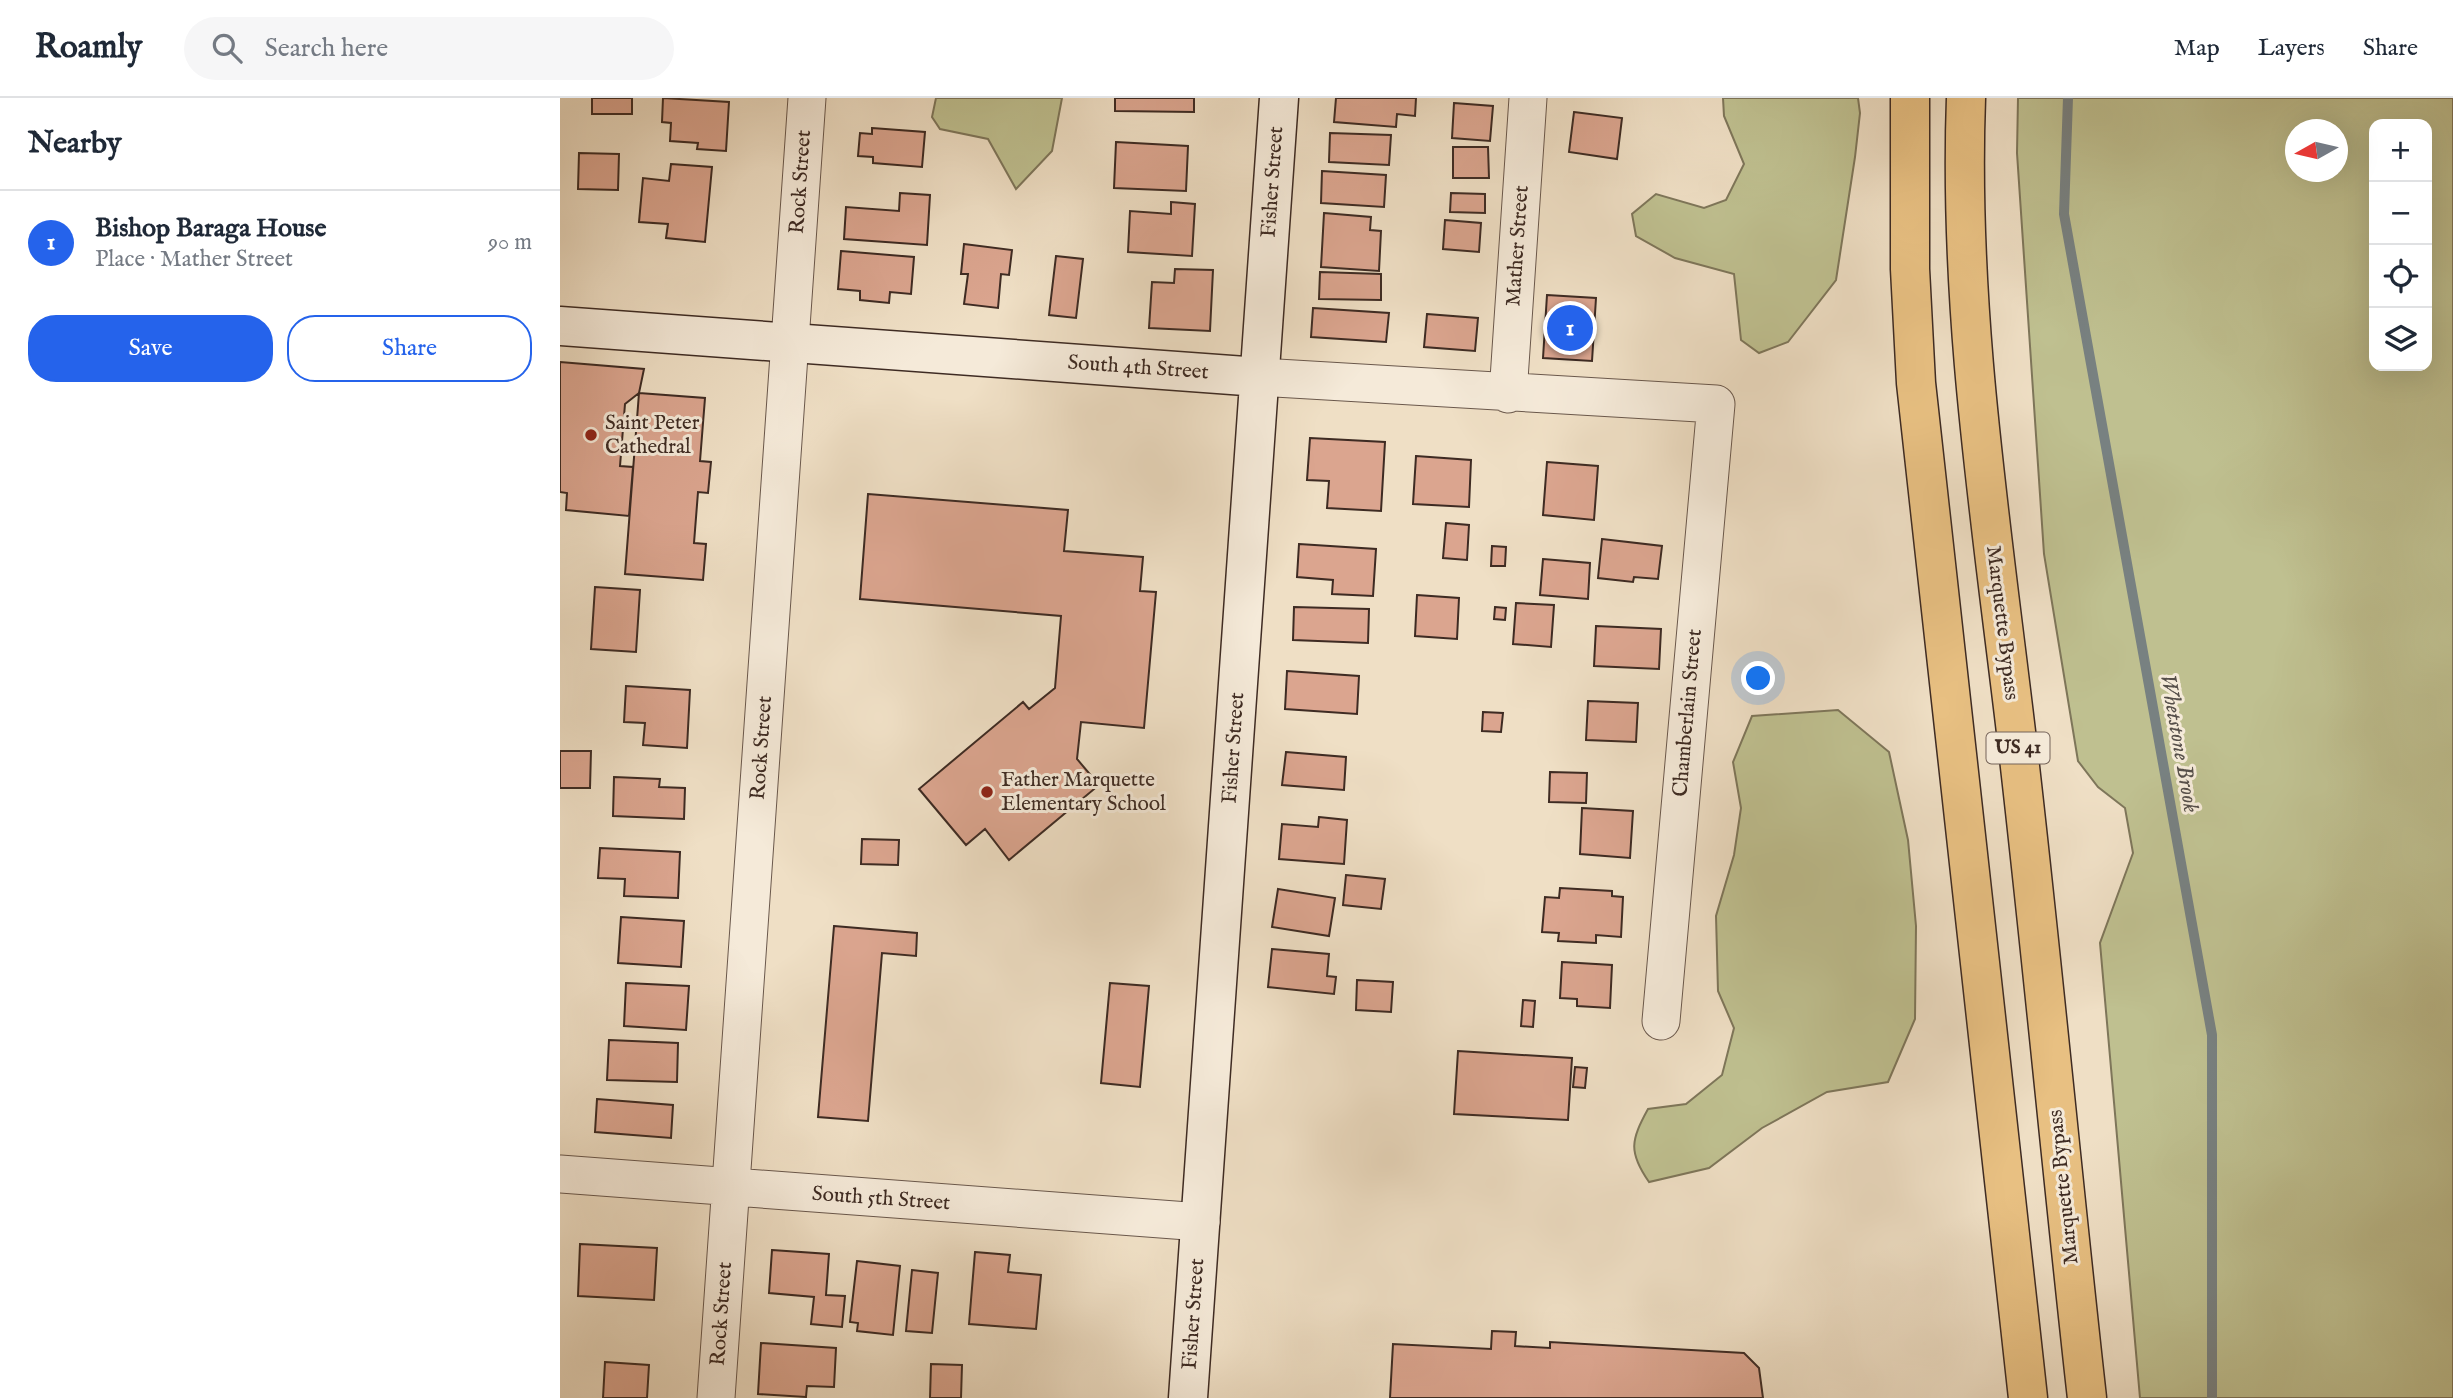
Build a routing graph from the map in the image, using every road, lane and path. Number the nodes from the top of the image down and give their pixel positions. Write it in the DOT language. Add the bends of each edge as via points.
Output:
graph roads {
  1 [pos="807,98"];
  2 [pos="1279,98"];
  3 [pos="1528,98"];
  4 [pos="1910,98"];
  5 [pos="1966,98"];
  6 [pos="560,326"];
  7 [pos="790,343"];
  8 [pos="1259,377"];
  9 [pos="1508,394"];
  10 [pos="1716,404"];
  11 [pos="1661,1021"];
  12 [pos="560,1174"];
  13 [pos="731,1188"];
  14 [pos="1201,1222"];
  15 [pos="716,1398"];
  16 [pos="1188,1398"];
  17 [pos="2028,1398"];
  18 [pos="2087,1398"];
  1 -- 7 [label="street, Rock Street"];
  2 -- 8 [label="street, Fisher Street"];
  3 -- 9 [label="street, Mather Street"];
  4 -- 17 [label="highway, US 41" via="1916,383"];
  5 -- 18 [label="highway, Marquette Bypass / US 41" via="1964,226 1978,428 2023,789"];
  6 -- 7 [label="street, South 4th Street"];
  7 -- 8 [label="street, South 4th Street"];
  7 -- 13 [label="street, Rock Street"];
  8 -- 9 [label="street, South 4th Street"];
  8 -- 14 [label="street, Fisher Street"];
  9 -- 10 [label="street, South 4th Street"];
  10 -- 11 [label="street, Chamberlain Street"];
  12 -- 13 [label="street, South 5th Street"];
  13 -- 14 [label="street, South 5th Street"];
  13 -- 15 [label="street, Rock Street"];
  14 -- 16 [label="street, Fisher Street"];
}
